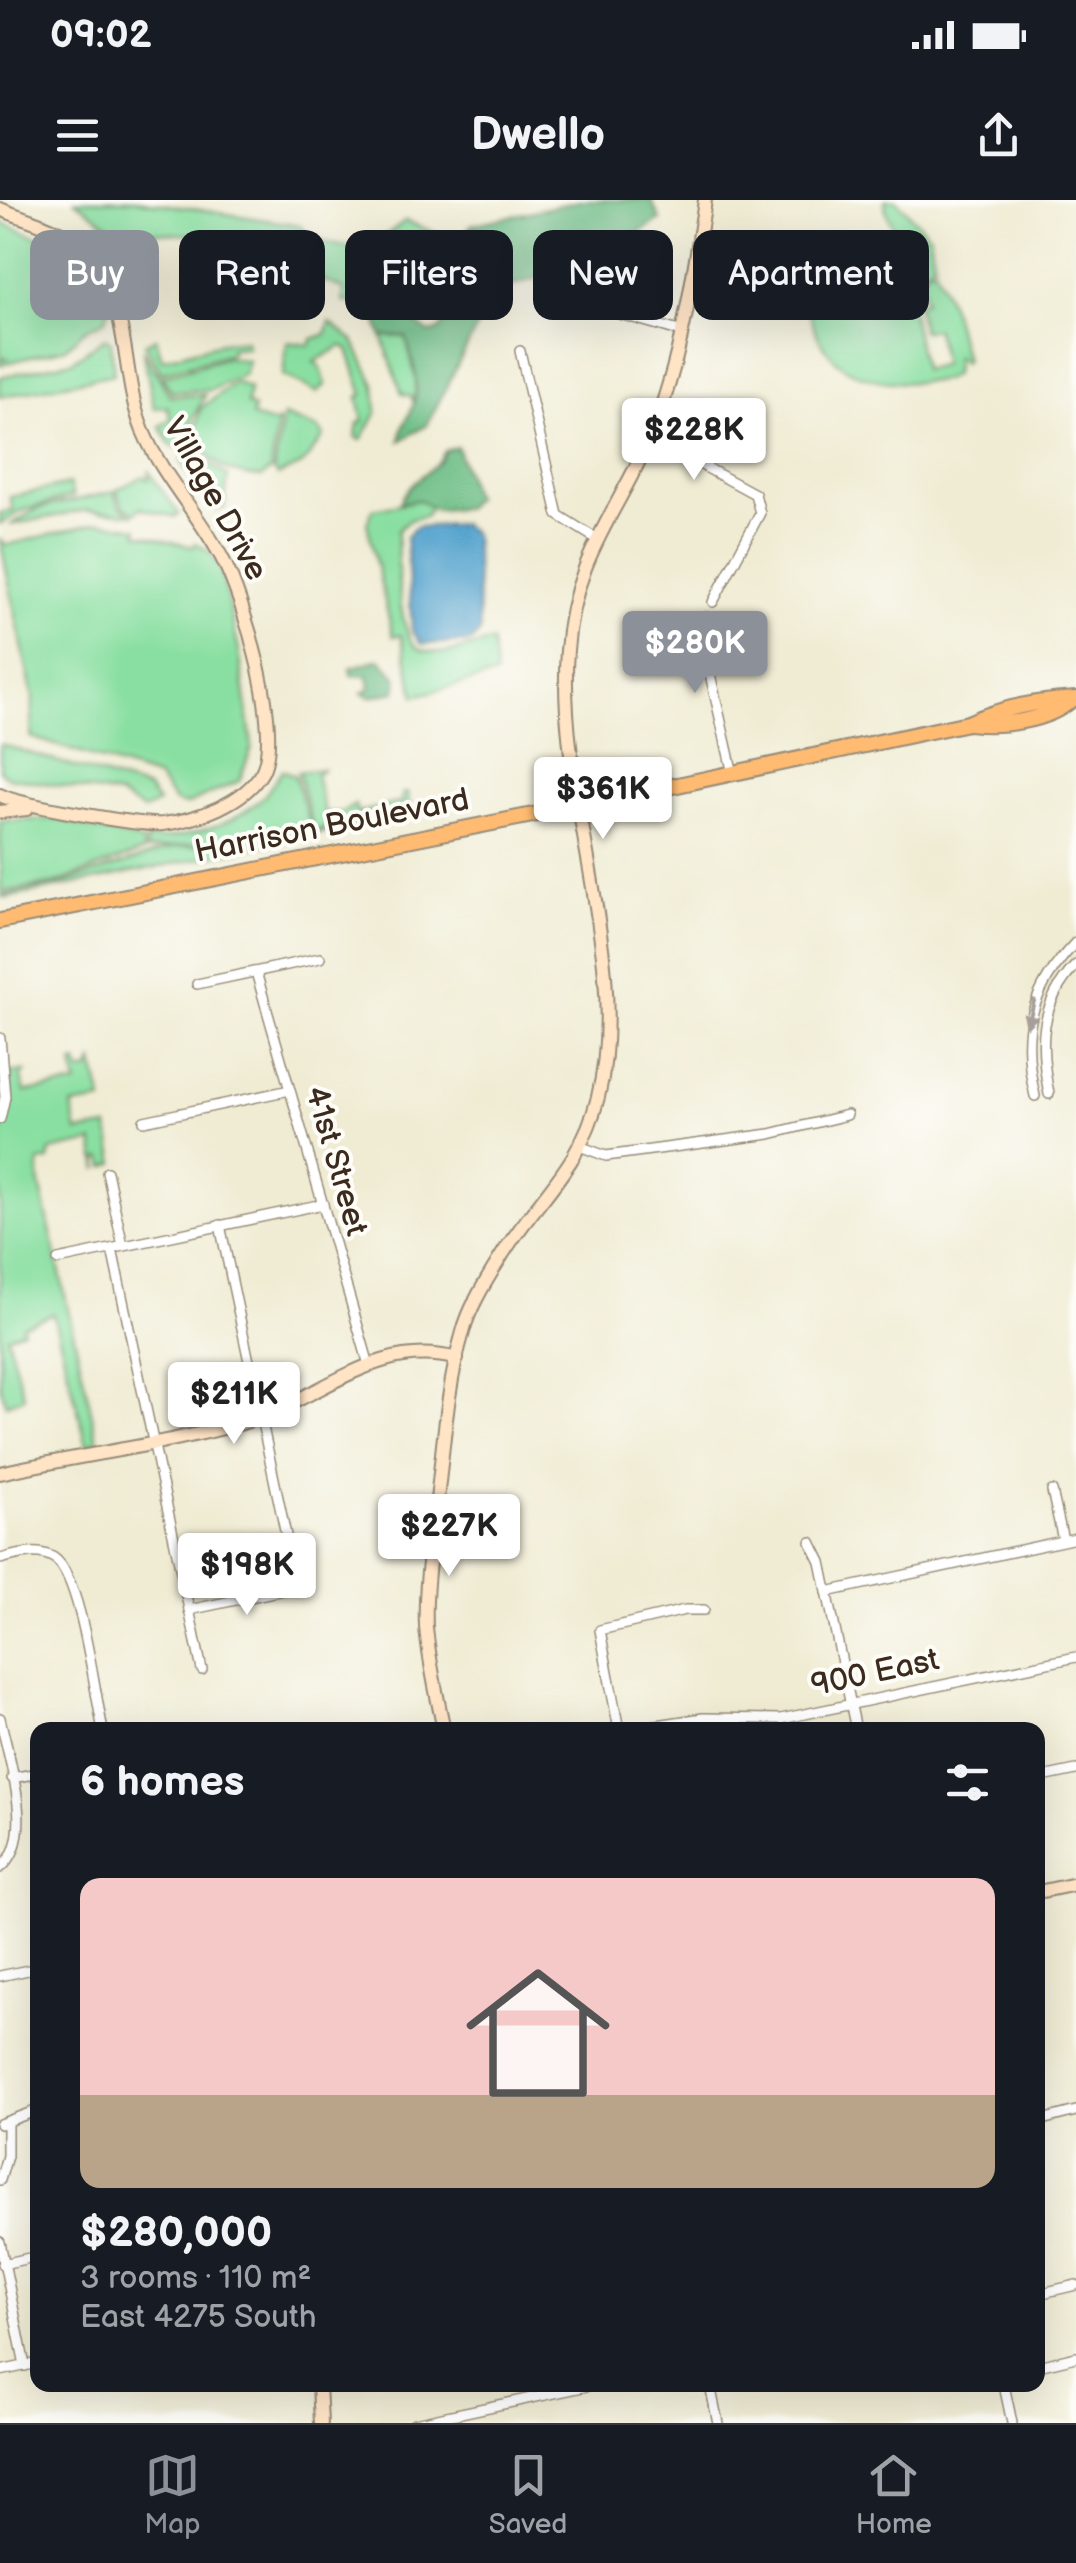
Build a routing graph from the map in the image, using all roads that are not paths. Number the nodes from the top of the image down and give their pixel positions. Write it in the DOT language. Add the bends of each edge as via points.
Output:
graph roads {
  1 [pos="705,200"];
  2 [pos="0,209"];
  3 [pos="639,320"];
  4 [pos="679,332"];
  5 [pos="520,351"];
  6 [pos="650,437"];
  7 [pos="594,538"];
  8 [pos="713,602"];
  9 [pos="706,617"];
  10 [pos="1074,699"];
  11 [pos="733,774"];
  12 [pos="0,795"];
  13 [pos="52,807"];
  14 [pos="576,807"];
  15 [pos="0,812"];
  16 [pos="0,921"];
  17 [pos="1076,942"];
  18 [pos="320,958"];
  19 [pos="1076,964"];
  20 [pos="256,972"];
  21 [pos="197,984"];
  22 [pos="0,1038"];
  23 [pos="290,1090"];
  24 [pos="1050,1094"];
  25 [pos="1035,1096"];
  26 [pos="847,1116"];
  27 [pos="0,1120"];
  28 [pos="144,1121"];
  29 [pos="582,1147"];
  30 [pos="107,1172"];
  31 [pos="323,1204"];
  32 [pos="220,1225"];
  33 [pos="118,1247"];
  34 [pos="58,1260"];
  35 [pos="458,1360"];
  36 [pos="370,1365"];
  37 [pos="261,1417"];
  38 [pos="153,1441"];
  39 [pos="0,1473"];
  40 [pos="1052,1491"];
  41 [pos="1076,1538"];
  42 [pos="1063,1540"];
  43 [pos="810,1542"];
  44 [pos="0,1559"];
  45 [pos="827,1592"];
  46 [pos="189,1610"];
  47 [pos="704,1610"];
  48 [pos="1076,1657"];
  49 [pos="202,1670"];
  50 [pos="851,1704"];
  51 [pos="0,1718"];
  52 [pos="101,1722"];
  53 [pos="442,1722"];
  54 [pos="620,1722"];
  55 [pos="659,1722"];
  56 [pos="697,1722"];
  57 [pos="762,1722"];
  58 [pos="854,1722"];
  59 [pos="1076,1770"];
  60 [pos="30,1775"];
  61 [pos="1045,1777"];
  62 [pos="12,1778"];
  63 [pos="0,1868"];
  64 [pos="1076,1884"];
  65 [pos="1045,1891"];
  66 [pos="30,1970"];
  67 [pos="0,1976"];
  68 [pos="1076,2111"];
  69 [pos="30,2113"];
  70 [pos="1045,2119"];
  71 [pos="3,2124"];
  72 [pos="0,2180"];
  73 [pos="0,2242"];
  74 [pos="30,2258"];
  75 [pos="2,2264"];
  76 [pos="1076,2285"];
  77 [pos="1045,2292"];
  78 [pos="1076,2357"];
  79 [pos="1045,2364"];
  80 [pos="30,2365"];
  81 [pos="25,2366"];
  82 [pos="0,2371"];
  83 [pos="318,2392"];
  84 [pos="559,2392"];
  85 [pos="711,2392"];
  86 [pos="1005,2392"];
  87 [pos="320,2423"];
  88 [pos="414,2423"];
  89 [pos="718,2423"];
  90 [pos="1012,2423"];
  1 -- 4 [label="street"];
  2 -- 13 [label="street, Village Drive" via="66,235 108,282 142,427 222,558 246,612 264,706 267,760 244,792 184,820 144,824"];
  3 -- 4 [label="street"];
  4 -- 6 [label="street"];
  5 -- 7 [label="street" via="558,515"];
  6 -- 7 [label="street"];
  6 -- 8 [label="street" via="760,502 760,514"];
  7 -- 14 [label="street" via="578,580 567,649"];
  9 -- 11 [label="street" via="701,635"];
  10 -- 11 [label="main road, Harrison Boulevard" via="1047,714 990,726 968,723"];
  11 -- 14 [label="main road, Harrison Boulevard"];
  12 -- 13 [label="street"];
  13 -- 15 [label="street"];
  14 -- 16 [label="main road, Harrison Boulevard"];
  14 -- 29 [label="street" via="606,984 604,1064"];
  17 -- 25 [label="street, one-way" via="1044,980 1030,1010 1026,1050"];
  18 -- 20 [label="street"];
  19 -- 24 [label="street" via="1057,988 1044,1022 1041,1050"];
  20 -- 21 [label="street"];
  20 -- 23 [label="street, 41st Street"];
  22 -- 27 [label="street"];
  23 -- 28 [label="street"];
  23 -- 31 [label="street, 41st Street"];
  26 -- 29 [label="street" via="786,1132 606,1156"];
  29 -- 35 [label="street" via="499,1258 463,1330"];
  30 -- 33 [label="street"];
  31 -- 32 [label="street"];
  31 -- 36 [label="street, 41st Street"];
  32 -- 33 [label="street"];
  32 -- 37 [label="street"];
  33 -- 34 [label="street"];
  33 -- 38 [label="street"];
  35 -- 36 [label="street" via="409,1353"];
  35 -- 53 [label="street" via="427,1584 428,1651"];
  36 -- 37 [label="street"];
  37 -- 38 [label="street"];
  37 -- 46 [label="street" via="297,1587"];
  38 -- 39 [label="street"];
  38 -- 46 [label="street"];
  40 -- 42 [label="street"];
  41 -- 42 [label="street"];
  42 -- 45 [label="street"];
  43 -- 45 [label="street"];
  44 -- 52 [label="street" via="34,1553 56,1559 72,1584"];
  45 -- 50 [label="street"];
  46 -- 49 [label="street"];
  47 -- 54 [label="street" via="600,1630"];
  48 -- 50 [label="street, 900 East"];
  50 -- 57 [label="street, 900 East"];
  50 -- 58 [label="street"];
  51 -- 62 [label="street"];
  55 -- 56 [label="street, 900 East"];
  59 -- 61 [label="street"];
  60 -- 62 [label="street"];
  62 -- 63 [label="street" via="20,1828 12,1858"];
  64 -- 65 [label="street"];
  66 -- 67 [label="street"];
  68 -- 70 [label="street"];
  69 -- 71 [label="street"];
  71 -- 72 [label="street" via="7,2156"];
  73 -- 75 [label="street"];
  74 -- 75 [label="street"];
  75 -- 81 [label="street"];
  76 -- 77 [label="street"];
  78 -- 79 [label="street"];
  80 -- 81 [label="street"];
  81 -- 82 [label="street"];
  83 -- 87 [label="street"];
  84 -- 88 [label="street"];
  85 -- 89 [label="street"];
  86 -- 90 [label="street"];
}
